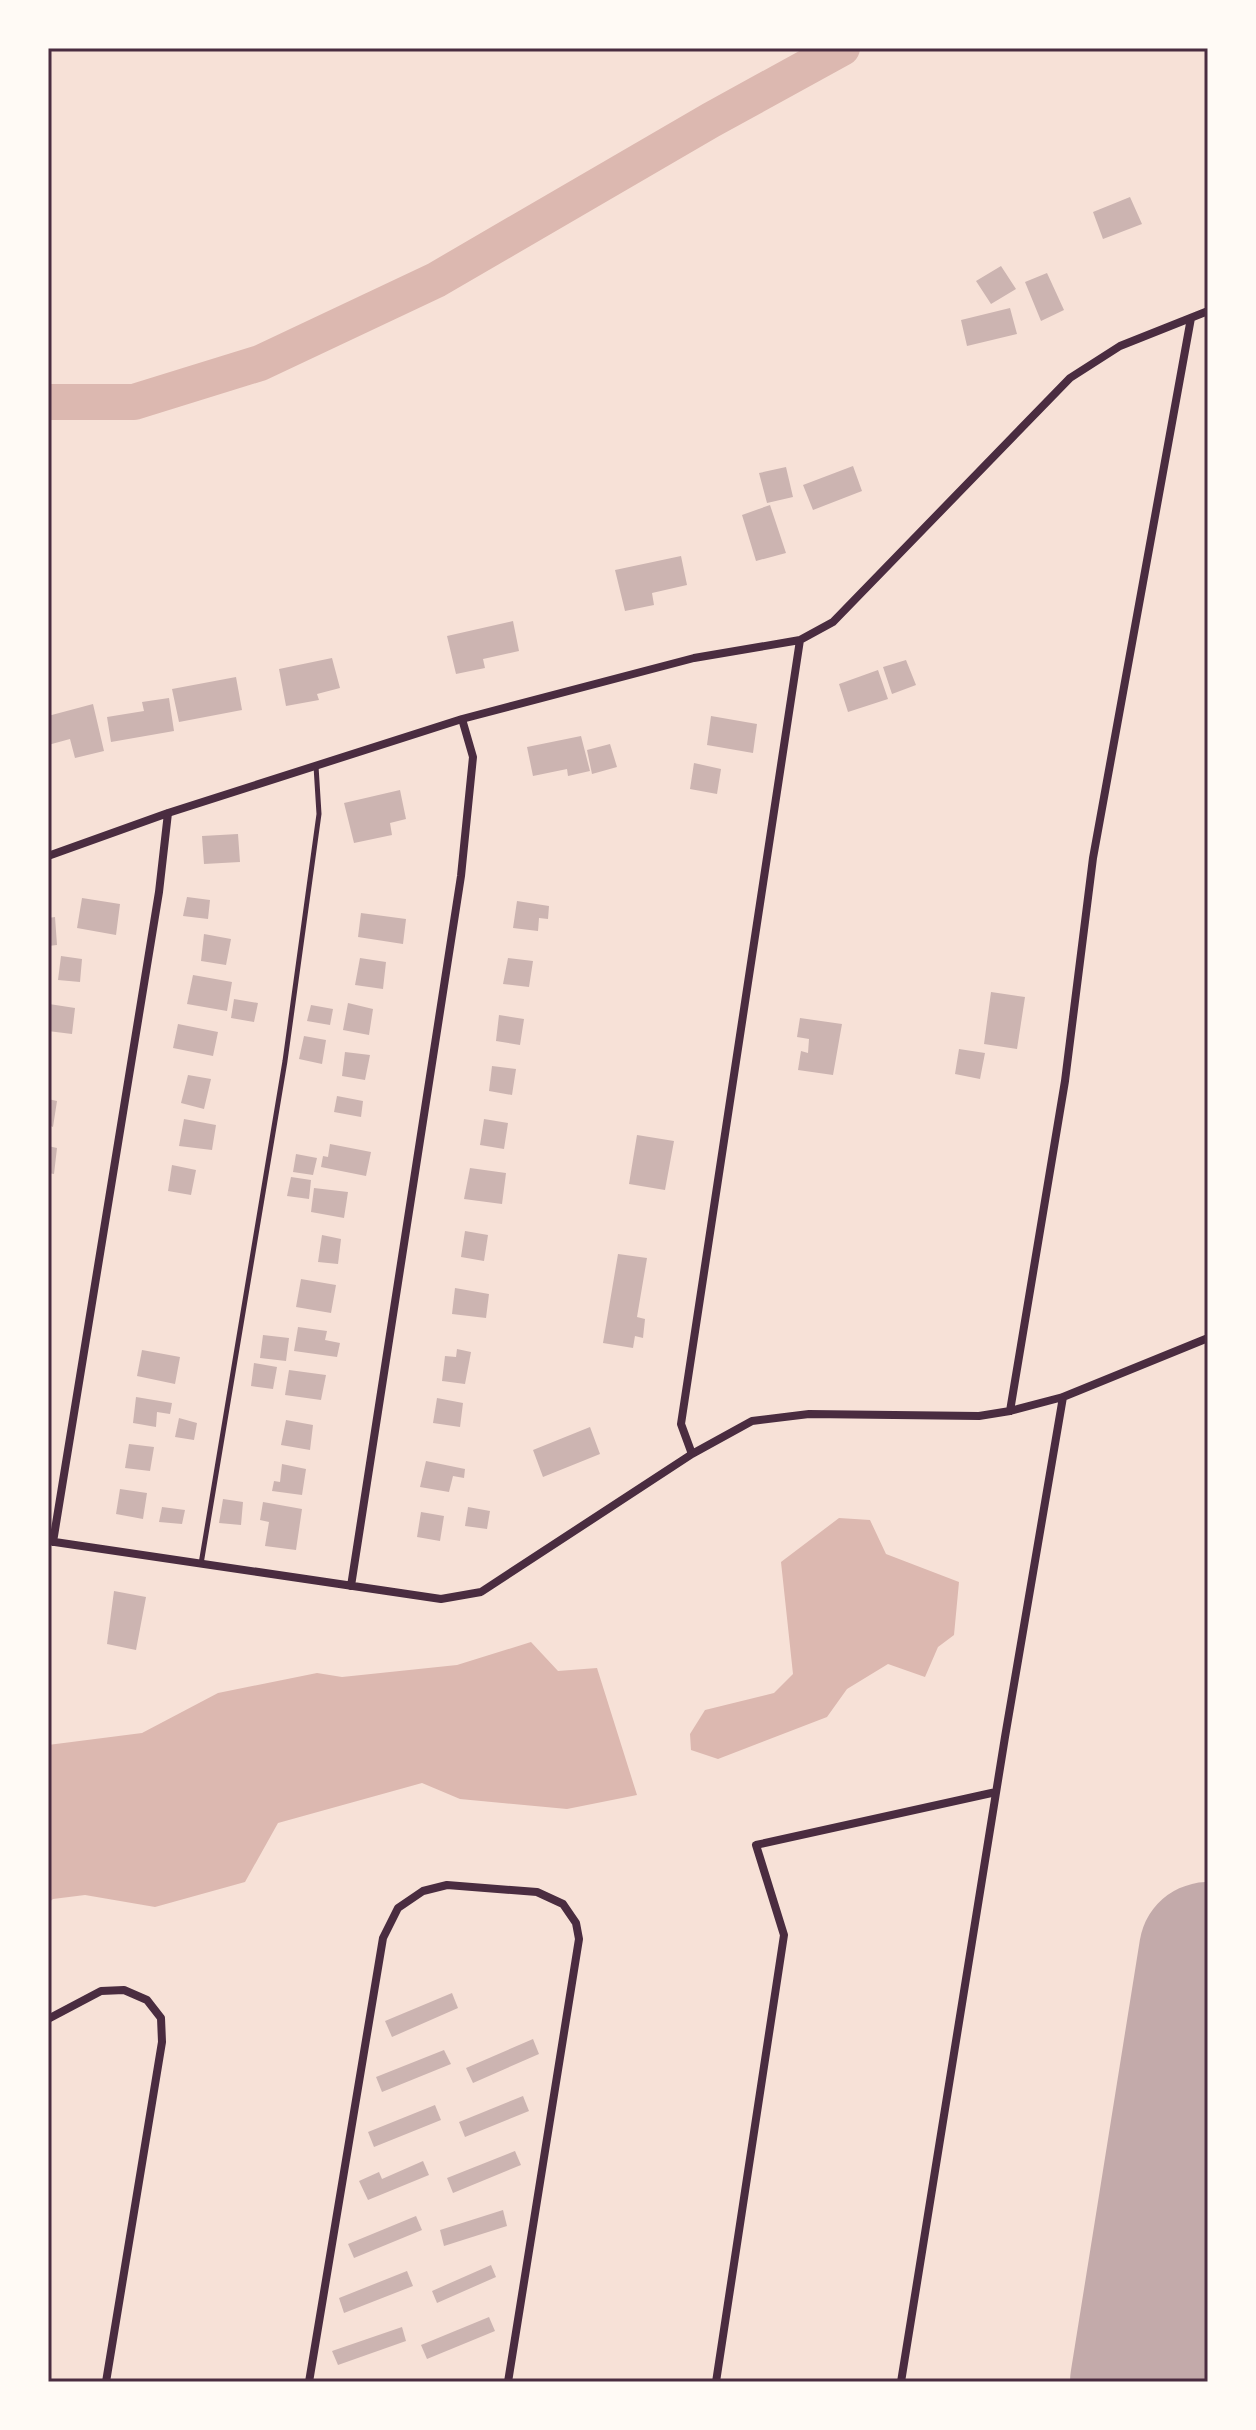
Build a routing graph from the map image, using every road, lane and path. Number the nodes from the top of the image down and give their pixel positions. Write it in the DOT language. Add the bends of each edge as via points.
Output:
graph roads {
  1 [pos="1208,311"];
  2 [pos="1191,318"];
  3 [pos="800,640"];
  4 [pos="462,719"];
  5 [pos="316,766"];
  6 [pos="168,813"];
  7 [pos="48,856"];
  8 [pos="1208,1338"];
  9 [pos="1063,1397"];
  10 [pos="1010,1411"];
  11 [pos="692,1454"];
  12 [pos="51,1541"];
  13 [pos="201,1564"];
  14 [pos="351,1586"];
  15 [pos="996,1792"];
  16 [pos="48,2019"];
  17 [pos="106,2382"];
  18 [pos="309,2382"];
  19 [pos="508,2382"];
  20 [pos="716,2382"];
  21 [pos="901,2382"];
  1 -- 2 [label="street"];
  2 -- 3 [label="street" via="1120,346 1070,378 833,622"];
  2 -- 10 [label="street" via="1093,858 1065,1081"];
  3 -- 4 [label="street" via="694,658"];
  3 -- 11 [label="street" via="681,1424"];
  4 -- 5 [label="street"];
  4 -- 14 [label="street" via="473,757 461,876"];
  5 -- 6 [label="street"];
  5 -- 13 [label="lane" via="319,814 285,1061"];
  6 -- 7 [label="street"];
  6 -- 12 [label="street"];
  8 -- 9 [label="street"];
  9 -- 10 [label="street"];
  9 -- 15 [label="street"];
  10 -- 11 [label="street" via="979,1416 809,1414 752,1421"];
  11 -- 14 [label="street" via="481,1592 441,1599"];
  12 -- 13 [label="street"];
  13 -- 14 [label="street"];
  15 -- 20 [label="street" via="756,1845 784,1935"];
  15 -- 21 [label="street"];
  16 -- 17 [label="street" via="101,1991 124,1990 147,2000 161,2018 162,2042"];
  18 -- 19 [label="street" via="383,1938 398,1908 423,1891 447,1885 537,1892 563,1904 579,1939"];
}
